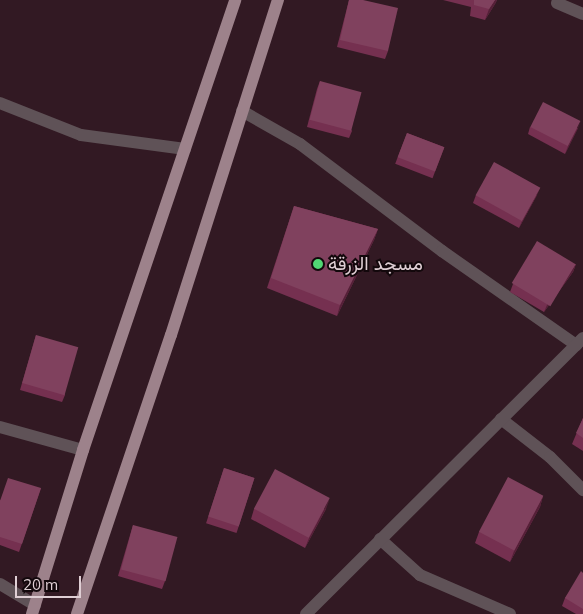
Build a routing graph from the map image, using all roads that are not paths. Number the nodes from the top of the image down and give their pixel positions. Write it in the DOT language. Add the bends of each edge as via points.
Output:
graph roads {
  1 [pos="234,0"];
  2 [pos="278,0"];
  3 [pos="557,2"];
  4 [pos="583,14"];
  5 [pos="0,103"];
  6 [pos="242,111"];
  7 [pos="184,149"];
  8 [pos="579,342"];
  9 [pos="501,419"];
  10 [pos="0,427"];
  11 [pos="83,450"];
  12 [pos="583,490"];
  13 [pos="380,539"];
  14 [pos="0,584"];
  15 [pos="33,610"];
  16 [pos="77,614"];
  17 [pos="306,614"];
  18 [pos="510,614"];
  1 -- 7 [label="main road"];
  2 -- 6 [label="main road"];
  3 -- 4 [label="street"];
  5 -- 7 [label="street" via="81,135"];
  6 -- 8 [label="street" via="300,144 442,251"];
  6 -- 16 [label="main road"];
  7 -- 11 [label="main road"];
  8 -- 9 [label="street"];
  9 -- 12 [label="street" via="550,457"];
  9 -- 13 [label="street"];
  10 -- 11 [label="street"];
  11 -- 15 [label="main road"];
  13 -- 17 [label="street"];
  13 -- 18 [label="street" via="420,575"];
  14 -- 15 [label="street"];
}
